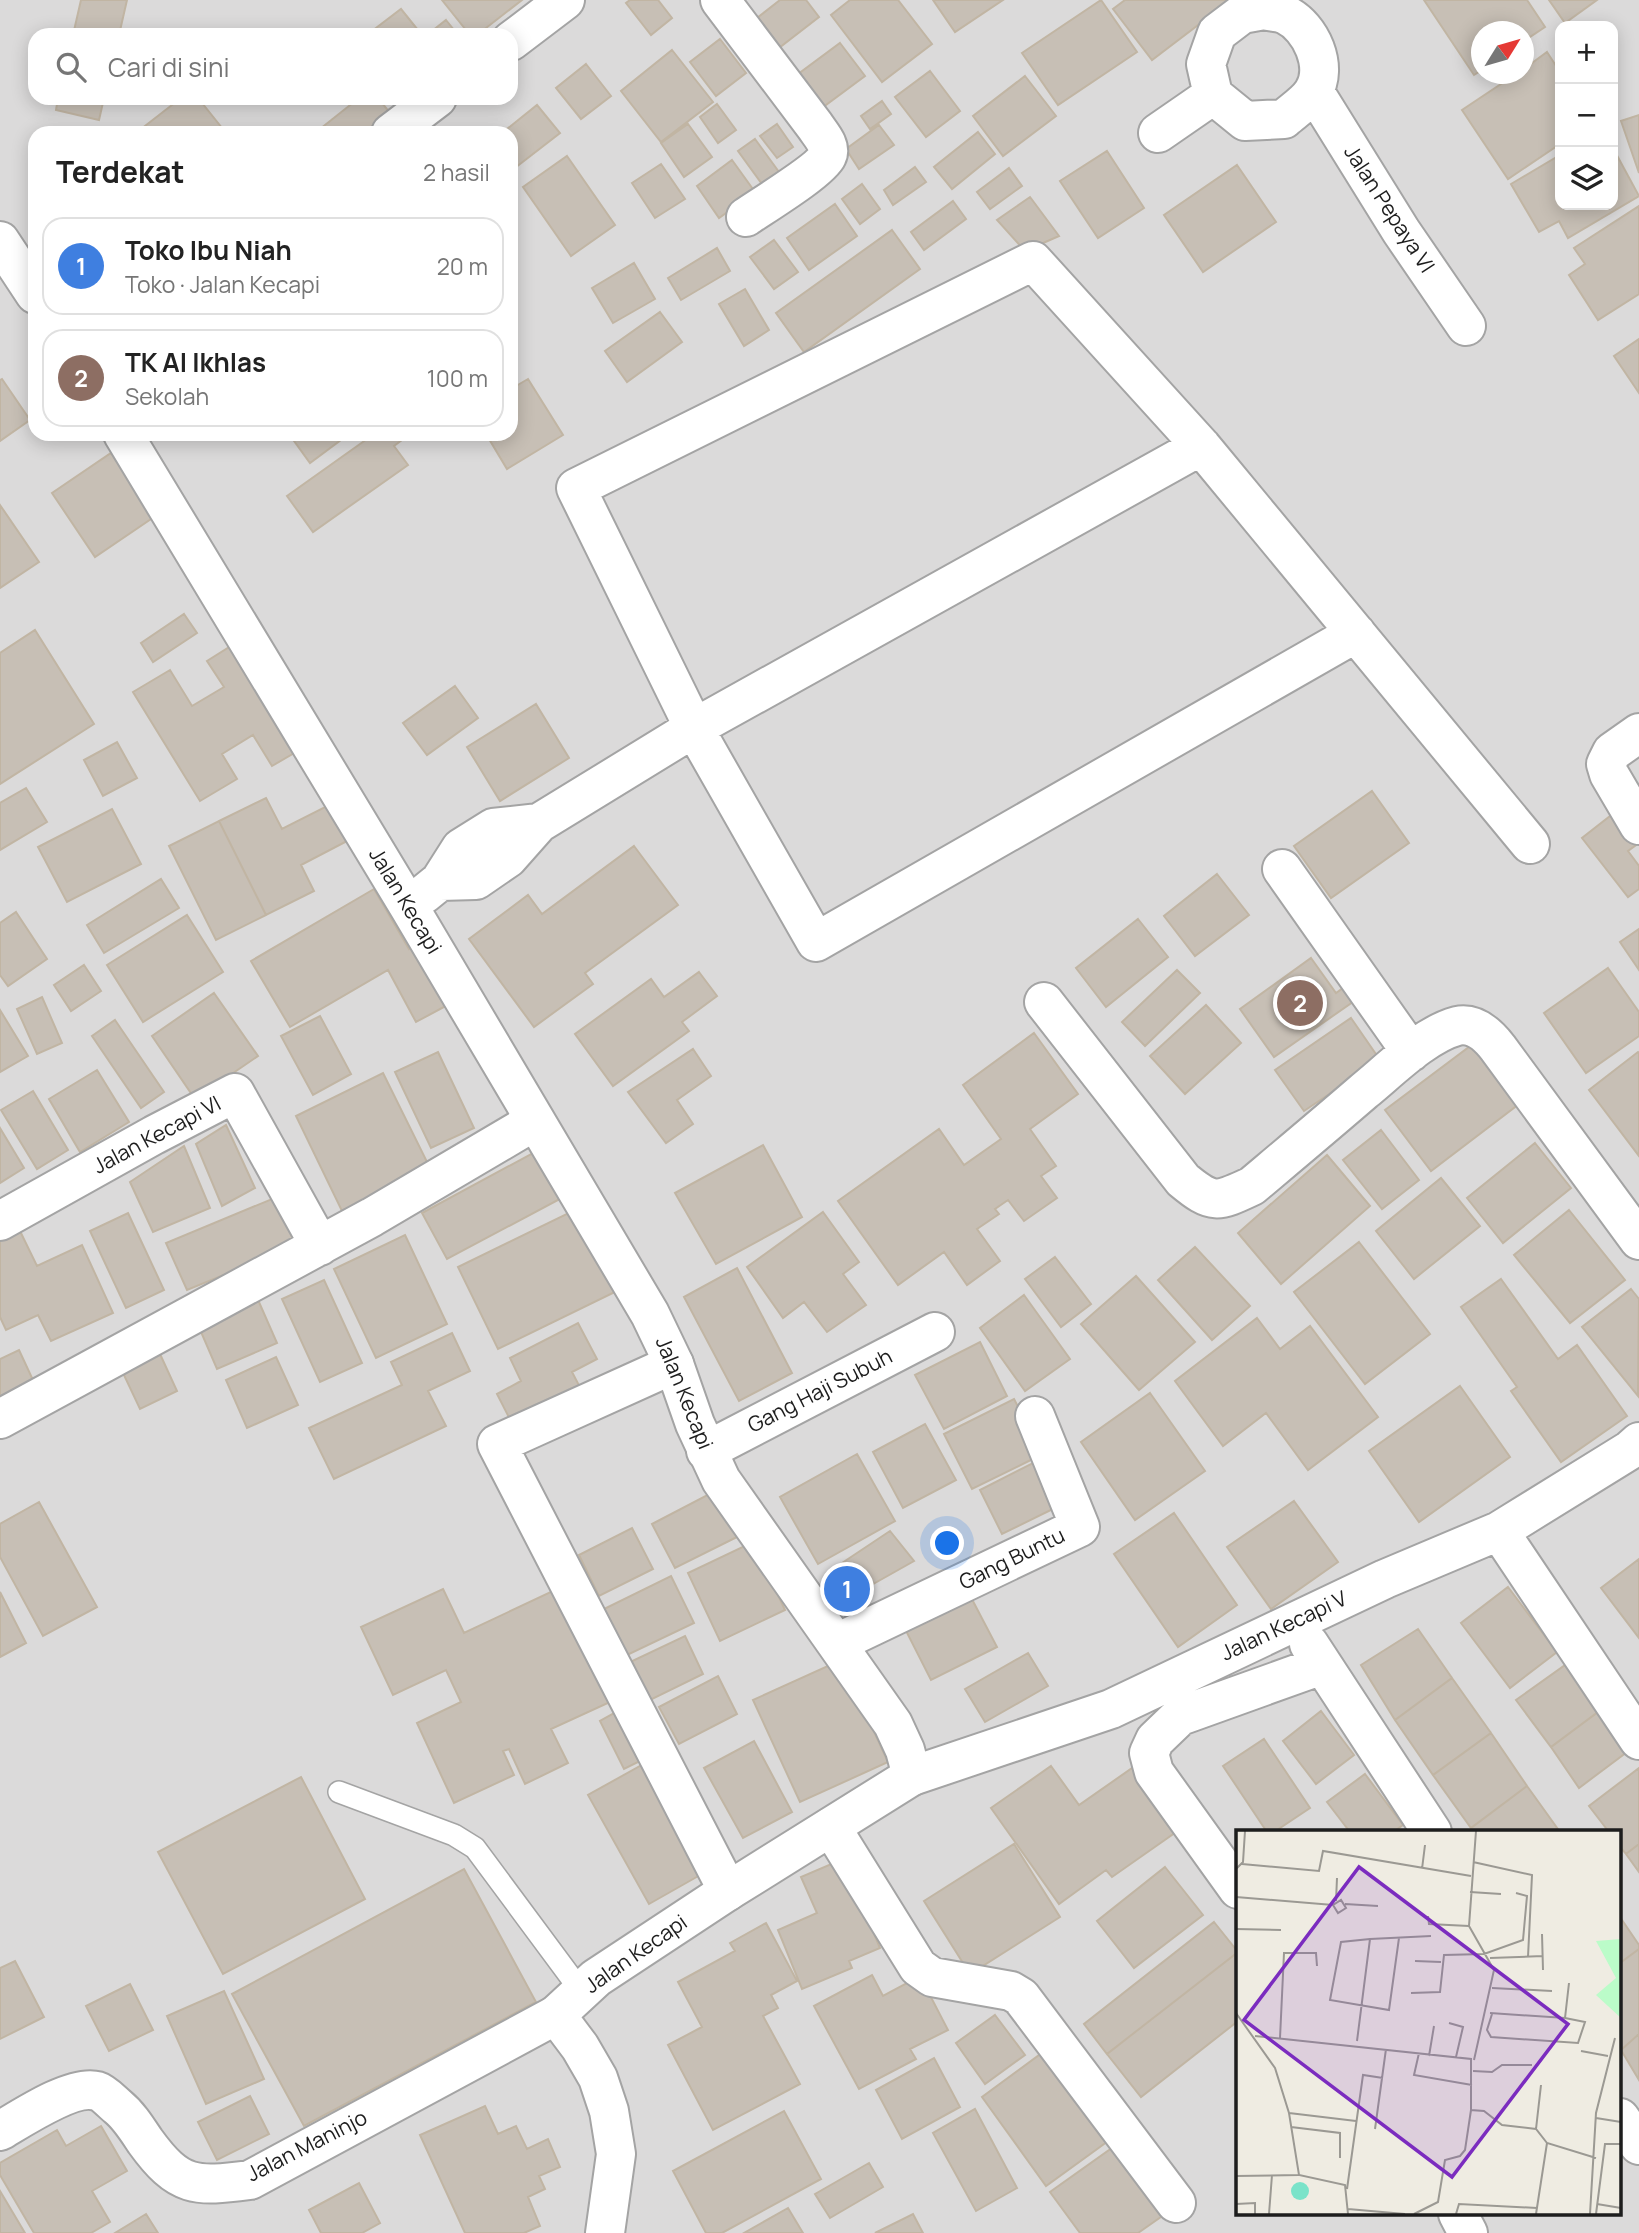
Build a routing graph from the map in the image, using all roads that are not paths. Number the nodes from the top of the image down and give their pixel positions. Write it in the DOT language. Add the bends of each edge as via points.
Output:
graph roads {
  1 [pos="565,0"];
  2 [pos="720,0"];
  3 [pos="1238,7"];
  4 [pos="1298,8"];
  5 [pos="518,36"];
  6 [pos="1314,92"];
  7 [pos="1213,95"];
  8 [pos="428,105"];
  9 [pos="400,126"];
  10 [pos="1158,133"];
  11 [pos="746,217"];
  12 [pos="0,241"];
  13 [pos="28,283"];
  14 [pos="1466,326"];
  15 [pos="127,441"];
  16 [pos="1201,446"];
  17 [pos="1356,633"];
  18 [pos="694,728"];
  19 [pos="1639,733"];
  20 [pos="1639,825"];
  21 [pos="1531,844"];
  22 [pos="1282,869"];
  23 [pos="409,907"];
  24 [pos="1044,1002"];
  25 [pos="1411,1052"];
  26 [pos="535,1121"];
  27 [pos="0,1220"];
  28 [pos="1639,1240"];
  29 [pos="320,1246"];
  30 [pos="935,1332"];
  31 [pos="674,1364"];
  32 [pos="1035,1416"];
  33 [pos="0,1419"];
  34 [pos="1639,1442"];
  35 [pos="706,1451"];
  36 [pos="1499,1531"];
  37 [pos="1294,1621"];
  38 [pos="837,1643"];
  39 [pos="1322,1665"];
  40 [pos="1639,1740"];
  41 [pos="912,1776"];
  42 [pos="339,1792"];
  43 [pos="831,1827"];
  44 [pos="1431,1830"];
  45 [pos="1236,1886"];
  46 [pos="728,1891"];
  47 [pos="568,2003"];
  48 [pos="1622,2121"];
  49 [pos="0,2130"];
  50 [pos="1639,2145"];
  51 [pos="1176,2203"];
  52 [pos="1459,2216"];
  53 [pos="605,2233"];
  54 [pos="1468,2233"];
  1 -- 5 [label="street"];
  2 -- 11 [label="street" via="826,141 828,150 811,172"];
  3 -- 4 [label="street"];
  3 -- 7 [label="street" via="1217,33 1206,64"];
  4 -- 6 [label="street" via="1316,48 1319,70"];
  6 -- 7 [label="street" via="1284,119 1245,121"];
  6 -- 14 [label="street, Jalan Pepaya VI"];
  7 -- 10 [label="street"];
  8 -- 9 [label="street"];
  12 -- 13 [label="street"];
  15 -- 23 [label="street, Jalan Kecapi"];
  16 -- 17 [label="street"];
  16 -- 18 [label="street"];
  16 -- 18 [label="street" via="1033,261 576,488"];
  17 -- 18 [label="street" via="816,942"];
  17 -- 21 [label="street"];
  18 -- 23 [label="street" via="539,822 508,858 476,880 440,881"];
  19 -- 20 [label="street" via="1612,752 1606,764"];
  22 -- 25 [label="street"];
  23 -- 26 [label="street, Jalan Kecapi"];
  24 -- 25 [label="street" via="1183,1180 1203,1197 1226,1198 1252,1186"];
  25 -- 28 [label="street" via="1459,1026 1488,1035"];
  26 -- 29 [label="street"];
  26 -- 31 [label="street, Jalan Kecapi" via="650,1314"];
  27 -- 29 [label="street, Jalan Kecapi VI" via="235,1093"];
  29 -- 33 [label="street"];
  30 -- 35 [label="street, Gang Haji Subuh"];
  31 -- 35 [label="street, Jalan Kecapi"];
  31 -- 46 [label="street" via="497,1444"];
  32 -- 38 [label="street, Gang Buntu" via="1080,1527"];
  34 -- 36 [label="street, Jalan Kecapi V"];
  35 -- 38 [label="street, Jalan Kecapi" via="721,1480"];
  36 -- 37 [label="street, Jalan Kecapi V"];
  36 -- 40 [label="street"];
  37 -- 39 [label="street"];
  37 -- 41 [label="street, Jalan Kecapi V" via="1111,1709"];
  38 -- 41 [label="street, Jalan Kecapi" via="893,1724"];
  39 -- 44 [label="street"];
  39 -- 45 [label="street" via="1180,1716 1155,1740 1149,1753 1154,1772"];
  41 -- 43 [label="street, Jalan Kecapi"];
  42 -- 47 [label="lane" via="454,1835 475,1848"];
  43 -- 46 [label="street, Jalan Kecapi"];
  43 -- 51 [label="street" via="918,1966 932,1977 1011,1991 1021,1997"];
  46 -- 47 [label="street, Jalan Kecapi" via="596,1978"];
  47 -- 49 [label="street, Jalan Maninjo" via="250,2180 200,2185 178,2177 158,2159 125,2112 98,2091 78,2091"];
  47 -- 53 [label="street" via="580,2047 610,2110 616,2154"];
  48 -- 50 [label="street"];
  52 -- 54 [label="street"];
}
